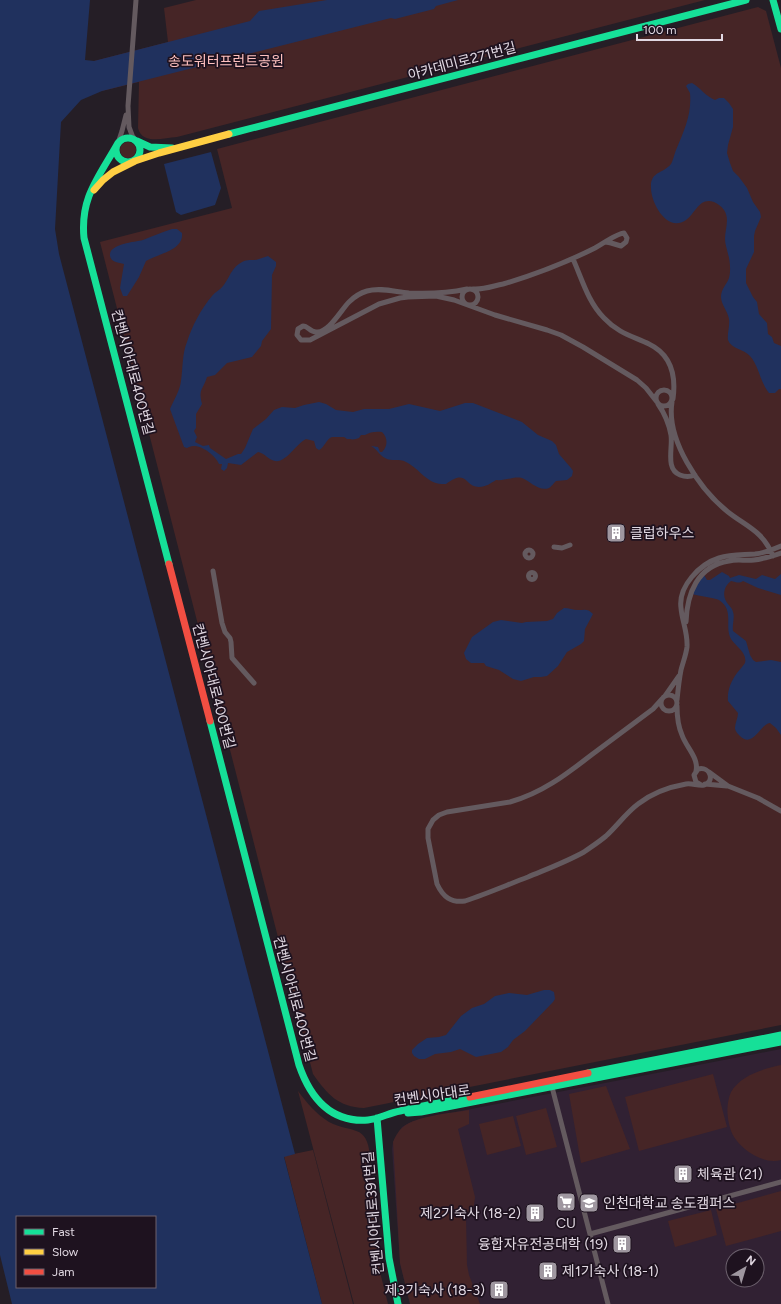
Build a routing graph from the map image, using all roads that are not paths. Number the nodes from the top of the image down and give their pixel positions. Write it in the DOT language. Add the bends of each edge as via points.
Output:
graph roads {
  1 [pos="136,0"];
  2 [pos="746,0"];
  3 [pos="773,0"];
  4 [pos="781,29"];
  5 [pos="128,106"];
  6 [pos="136,140"];
  7 [pos="118,143"];
  8 [pos="184,146"];
  9 [pos="134,161"];
  10 [pos="89,196"];
  11 [pos="606,242"];
  12 [pos="573,259"];
  13 [pos="470,289"];
  14 [pos="481,289"];
  15 [pos="478,295"];
  16 [pos="476,302"];
  17 [pos="467,305"];
  18 [pos="481,310"];
  19 [pos="674,381"];
  20 [pos="649,391"];
  21 [pos="662,391"];
  22 [pos="672,400"];
  23 [pos="658,403"];
  24 [pos="695,475"];
  25 [pos="570,545"];
  26 [pos="781,546"];
  27 [pos="554,547"];
  28 [pos="772,553"];
  29 [pos="781,553"];
  30 [pos="213,571"];
  31 [pos="695,573"];
  32 [pos="699,578"];
  33 [pos="684,591"];
  34 [pos="690,595"];
  35 [pos="685,628"];
  36 [pos="681,671"];
  37 [pos="254,683"];
  38 [pos="664,698"];
  39 [pos="677,700"];
  40 [pos="677,706"];
  41 [pos="653,709"];
  42 [pos="663,709"];
  43 [pos="671,712"];
  44 [pos="677,717"];
  45 [pos="694,757"];
  46 [pos="707,770"];
  47 [pos="696,771"];
  48 [pos="694,777"];
  49 [pos="688,784"];
  50 [pos="703,784"];
  51 [pos="728,786"];
  52 [pos="781,811"];
  53 [pos="781,1035"];
  54 [pos="781,1042"];
  55 [pos="552,1087"];
  56 [pos="388,1115"];
  57 [pos="377,1118"];
  58 [pos="781,1182"];
  59 [pos="590,1234"];
  60 [pos="398,1304"];
  61 [pos="608,1304"];
  1 -- 5 [label="street"];
  2 -- 8 [label="street, 아카데미로271번길"];
  3 -- 4 [label="street"];
  5 -- 6 [label="street" via="129,127"];
  5 -- 7 [label="street"];
  6 -- 7 [label="street" via="126,138"];
  6 -- 8 [label="street" via="150,147"];
  6 -- 9 [label="street" via="140,153"];
  7 -- 9 [label="street" via="116,151 119,158 125,162"];
  7 -- 10 [label="street, 컨벤시아대로400번길" via="99,173"];
  8 -- 9 [label="street"];
  9 -- 10 [label="street" via="120,166 109,174"];
  10 -- 57 [label="street, 컨벤시아대로400번길" via="84,210 84,238 302,1074 314,1098 330,1111 355,1120"];
  11 -- 12 [label="street"];
  12 -- 14 [label="street" via="522,278"];
  12 -- 19 [label="street" via="588,295 602,316 619,330 657,349 668,362"];
  13 -- 14 [label="street"];
  13 -- 15 [label="street"];
  13 -- 17 [label="street" via="462,296"];
  13 -- 17 [label="street" via="427,293 369,291 354,298 333,322 320,332 303,326 298,329 297,335 301,340 310,340 373,307 400,298 436,296"];
  14 -- 15 [label="street"];
  15 -- 16 [label="street"];
  16 -- 17 [label="street"];
  16 -- 18 [label="street"];
  17 -- 18 [label="street"];
  18 -- 20 [label="street" via="548,330 572,341 632,376"];
  19 -- 21 [label="street" via="670,388"];
  19 -- 22 [label="street"];
  20 -- 21 [label="street"];
  20 -- 23 [label="street"];
  21 -- 22 [label="street" via="670,392"];
  21 -- 23 [label="street" via="656,396"];
  22 -- 23 [label="street" via="666,406"];
  22 -- 24 [label="street" via="671,416 674,431"];
  23 -- 24 [label="street" via="670,428 672,468 682,476"];
  24 -- 28 [label="street" via="717,502 764,538"];
  25 -- 27 [label="street"];
  26 -- 28 [label="street"];
  28 -- 29 [label="street"];
  28 -- 31 [label="street" via="726,555"];
  28 -- 32 [label="street" via="755,560 722,562"];
  30 -- 37 [label="street" via="222,623 231,642 232,658"];
  31 -- 32 [label="street"];
  31 -- 33 [label="street"];
  32 -- 34 [label="street"];
  33 -- 34 [label="street"];
  33 -- 35 [label="street" via="681,607"];
  34 -- 35 [label="street"];
  35 -- 36 [label="street" via="687,646"];
  36 -- 38 [label="street"];
  36 -- 39 [label="street"];
  38 -- 39 [label="street" via="671,695"];
  38 -- 41 [label="street"];
  38 -- 42 [label="street" via="661,704"];
  39 -- 40 [label="street"];
  40 -- 43 [label="street"];
  40 -- 44 [label="street"];
  41 -- 42 [label="street"];
  41 -- 49 [label="street" via="560,779 539,791 510,802 447,812 435,818 428,828 428,838 437,884 443,895 454,901 465,901 561,863 595,845 646,799 662,791"];
  42 -- 43 [label="street"];
  43 -- 44 [label="street"];
  44 -- 45 [label="street" via="682,737"];
  45 -- 46 [label="street"];
  45 -- 47 [label="street"];
  46 -- 47 [label="street" via="701,768"];
  46 -- 50 [label="street" via="710,777 708,783"];
  46 -- 51 [label="street"];
  47 -- 48 [label="street"];
  48 -- 49 [label="street"];
  48 -- 50 [label="street" via="696,782"];
  49 -- 50 [label="street"];
  50 -- 51 [label="street"];
  51 -- 52 [label="street"];
  53 -- 56 [label="street, 컨벤시아대로"];
  54 -- 55 [label="street, 컨벤시아대로"];
  55 -- 56 [label="street, 컨벤시아대로" via="421,1112"];
  55 -- 59 [label="street"];
  56 -- 57 [label="street, 컨벤시아대로400번길"];
  57 -- 60 [label="street, 컨벤시아대로391번길" via="388,1245"];
  58 -- 59 [label="street"];
  59 -- 61 [label="street"];
}
